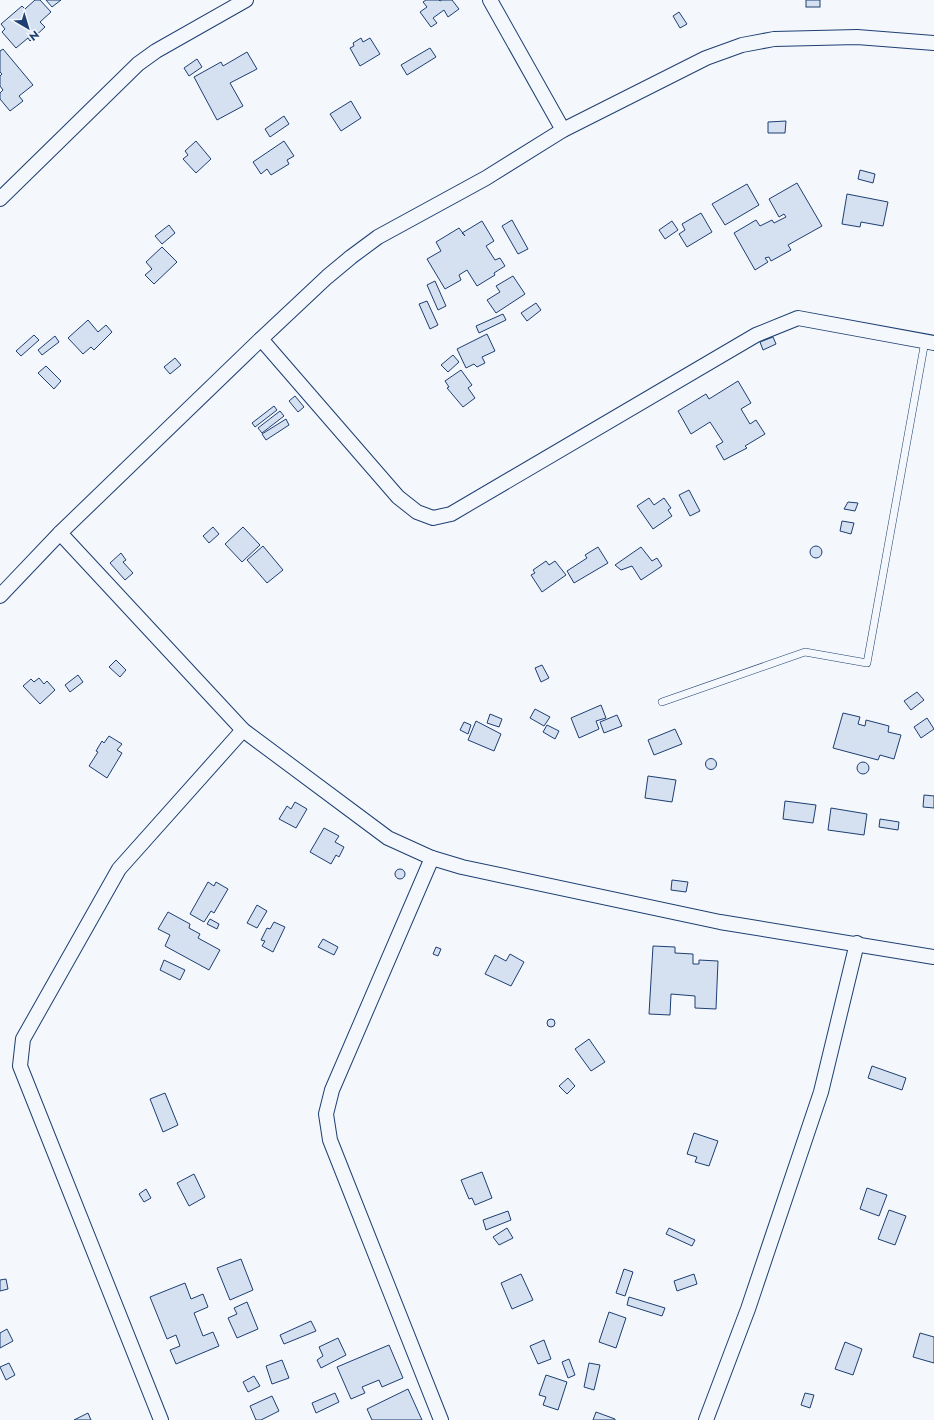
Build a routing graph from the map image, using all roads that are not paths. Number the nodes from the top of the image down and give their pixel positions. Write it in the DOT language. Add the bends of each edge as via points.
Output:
graph roads {
  1 [pos="246,0"];
  2 [pos="490,0"];
  3 [pos="934,43"];
  4 [pos="563,130"];
  5 [pos="0,199"];
  6 [pos="261,339"];
  7 [pos="930,342"];
  8 [pos="60,533"];
  9 [pos="0,596"];
  10 [pos="662,702"];
  11 [pos="243,730"];
  12 [pos="432,858"];
  13 [pos="857,943"];
  14 [pos="934,957"];
  15 [pos="161,1420"];
  16 [pos="441,1420"];
  17 [pos="706,1420"];
  1 -- 5 [label="street" via="156,51 138,64"];
  2 -- 4 [label="street"];
  3 -- 4 [label="street" via="857,37 774,39 742,45 706,58"];
  4 -- 6 [label="street" via="486,178 378,237 350,257"];
  6 -- 7 [label="street" via="398,496 417,512 433,518 451,514 756,335 798,318"];
  6 -- 8 [label="street"];
  7 -- 10 [label="lane" via="867,663 805,652"];
  8 -- 9 [label="street"];
  8 -- 11 [label="street"];
  11 -- 12 [label="street" via="388,838"];
  11 -- 15 [label="street" via="118,869 23,1039 20,1066"];
  12 -- 13 [label="street" via="462,868 720,922"];
  12 -- 16 [label="street" via="332,1090 326,1114 330,1140"];
  13 -- 14 [label="street"];
  13 -- 17 [label="street" via="821,1092 748,1309"];
}
